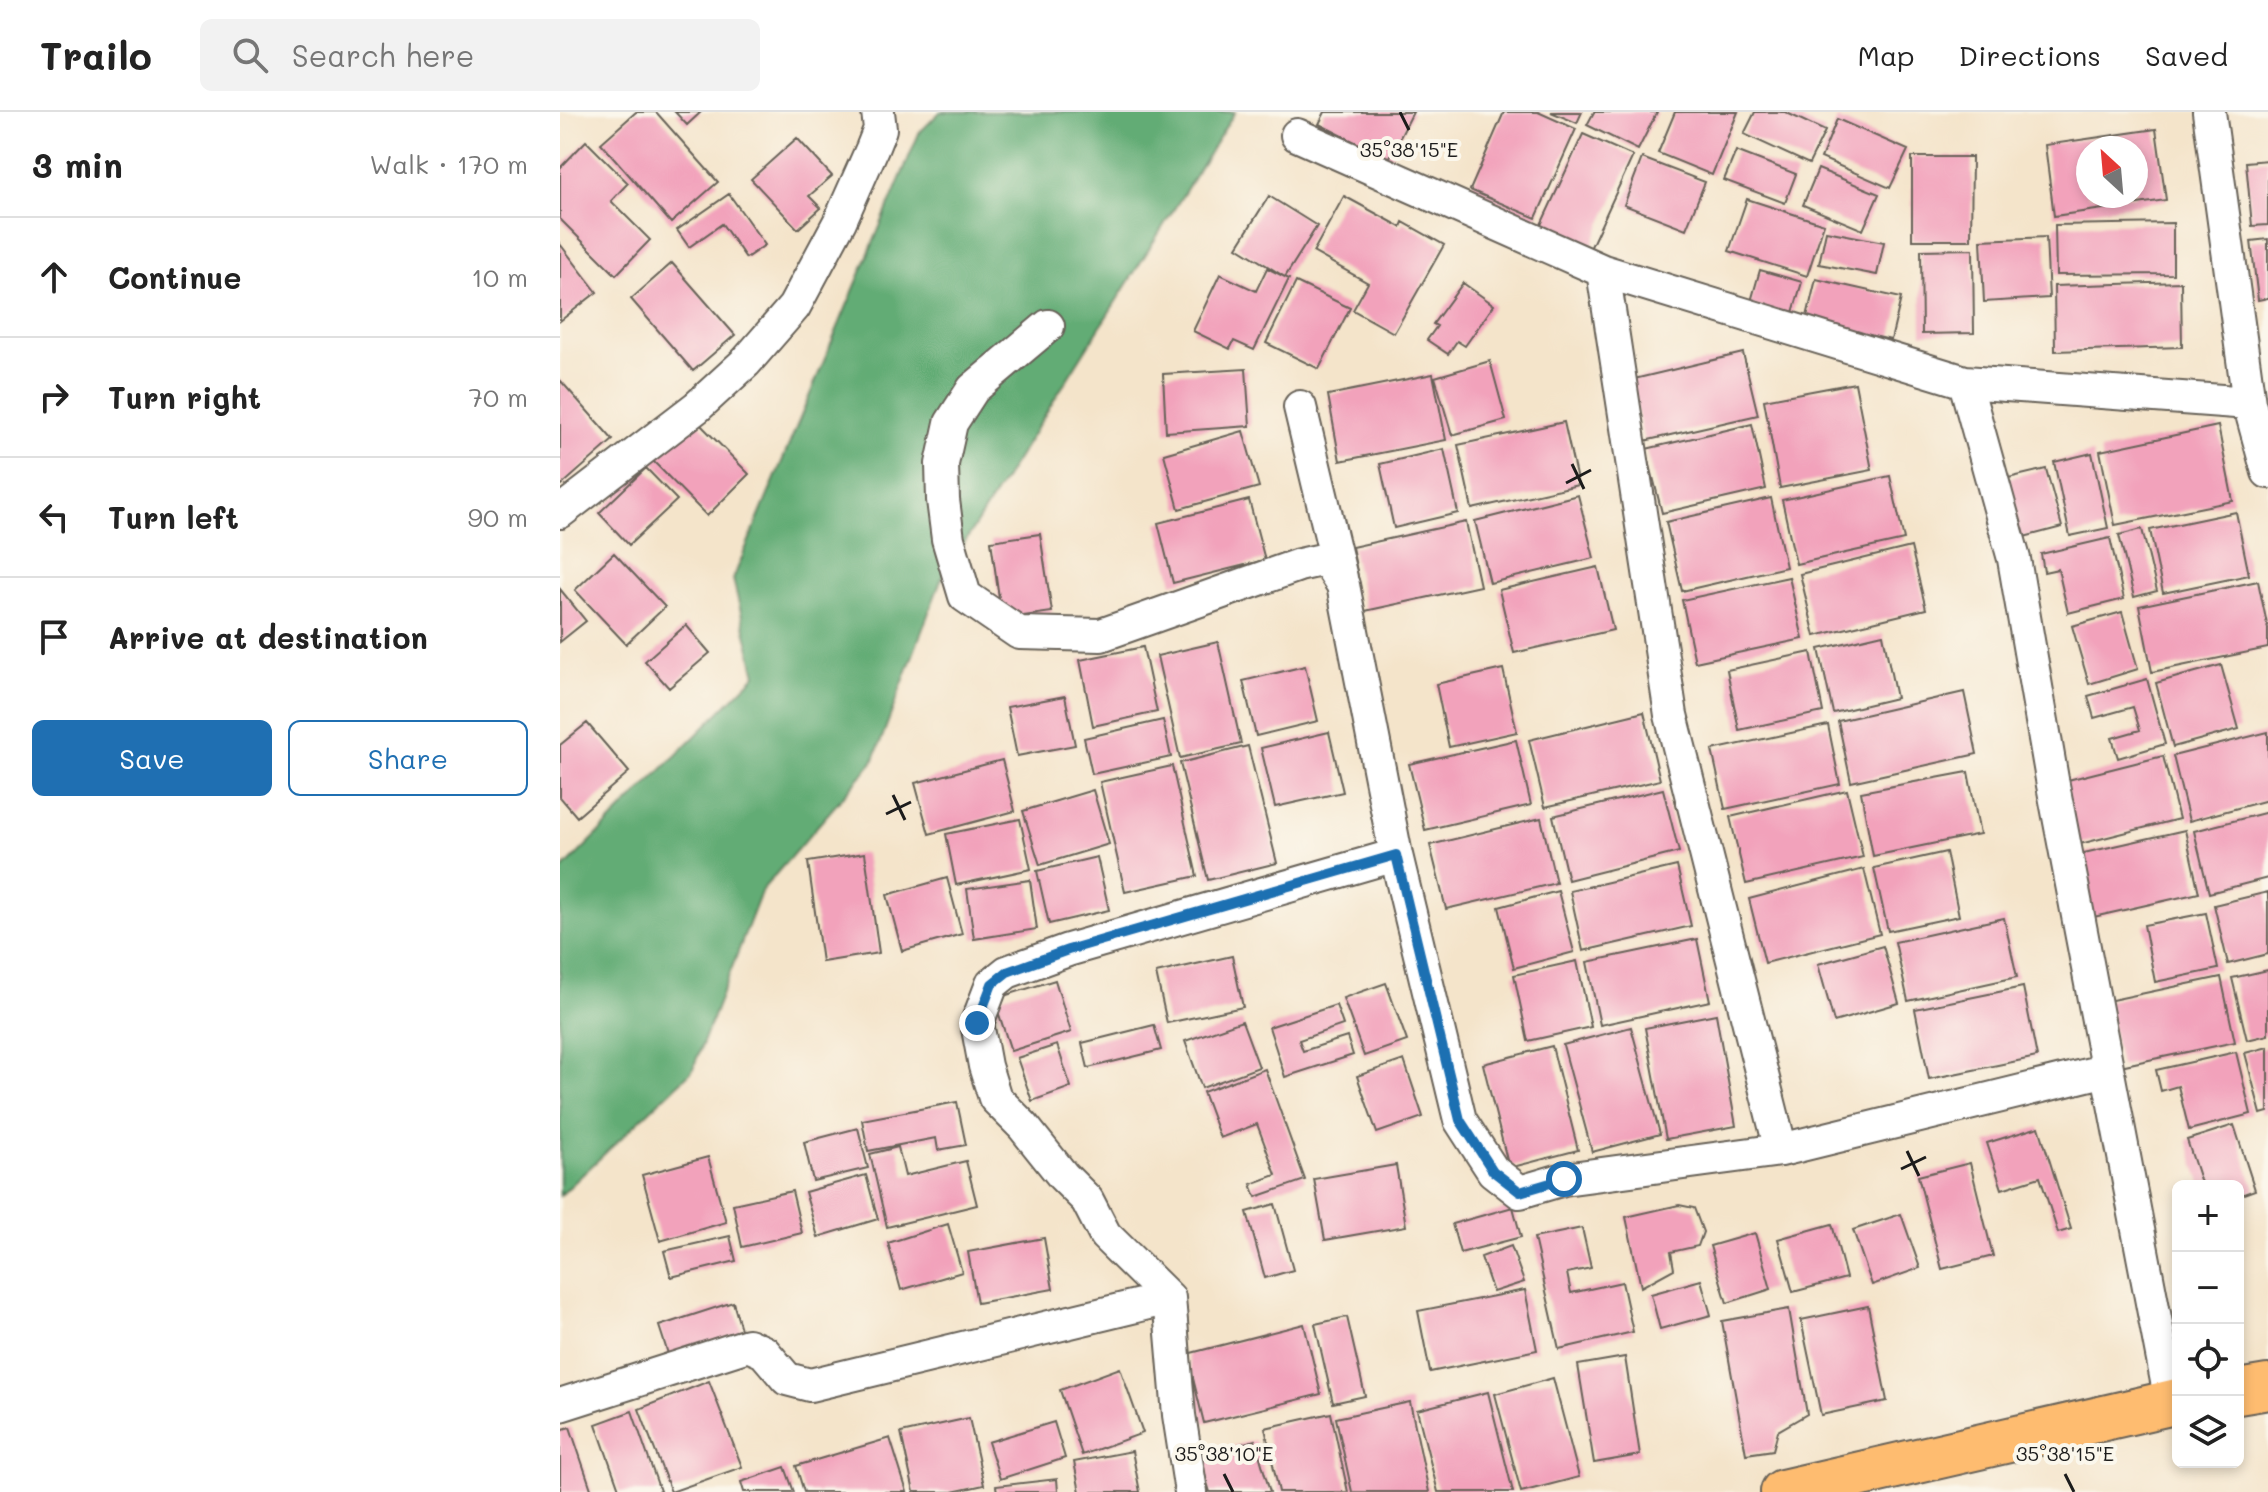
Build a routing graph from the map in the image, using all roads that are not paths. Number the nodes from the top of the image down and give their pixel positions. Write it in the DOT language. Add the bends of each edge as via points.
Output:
graph roads {
  1 [pos="878,112"];
  2 [pos="2209,112"];
  3 [pos="1297,135"];
  4 [pos="1603,271"];
  5 [pos="1048,326"];
  6 [pos="1965,382"];
  7 [pos="2249,403"];
  8 [pos="1300,407"];
  9 [pos="2268,472"];
  10 [pos="560,512"];
  11 [pos="1343,585"];
  12 [pos="1396,855"];
  13 [pos="2107,1070"];
  14 [pos="1781,1150"];
  15 [pos="1169,1298"];
  16 [pos="2268,1387"];
  17 [pos="2244,1391"];
  18 [pos="2174,1396"];
  19 [pos="2172,1403"];
  20 [pos="560,1405"];
  21 [pos="1191,1492"];
  22 [pos="1783,1492"];
  1 -- 10 [label="street" via="880,129 872,149 794,307 697,407"];
  2 -- 7 [label="street"];
  3 -- 4 [label="street"];
  4 -- 6 [label="street"];
  4 -- 14 [label="street" via="1671,715"];
  5 -- 11 [label="street" via="973,389 951,423 942,464 943,500 965,596 1019,633 1101,635 1326,559"];
  6 -- 7 [label="street"];
  6 -- 13 [label="street" via="2014,559"];
  7 -- 9 [label="street"];
  8 -- 11 [label="street"];
  11 -- 12 [label="street"];
  12 -- 14 [label="street" via="1460,1120 1493,1171 1520,1192 1564,1179"];
  12 -- 15 [label="street" via="1068,950 1007,972 992,984 977,1023 995,1098 1087,1200 1105,1235"];
  13 -- 14 [label="street"];
  13 -- 18 [label="street"];
  15 -- 20 [label="street" via="810,1385 787,1379 764,1352 748,1345"];
  15 -- 21 [label="street"];
  16 -- 17 [label="highway"];
  19 -- 22 [label="highway"];
}
